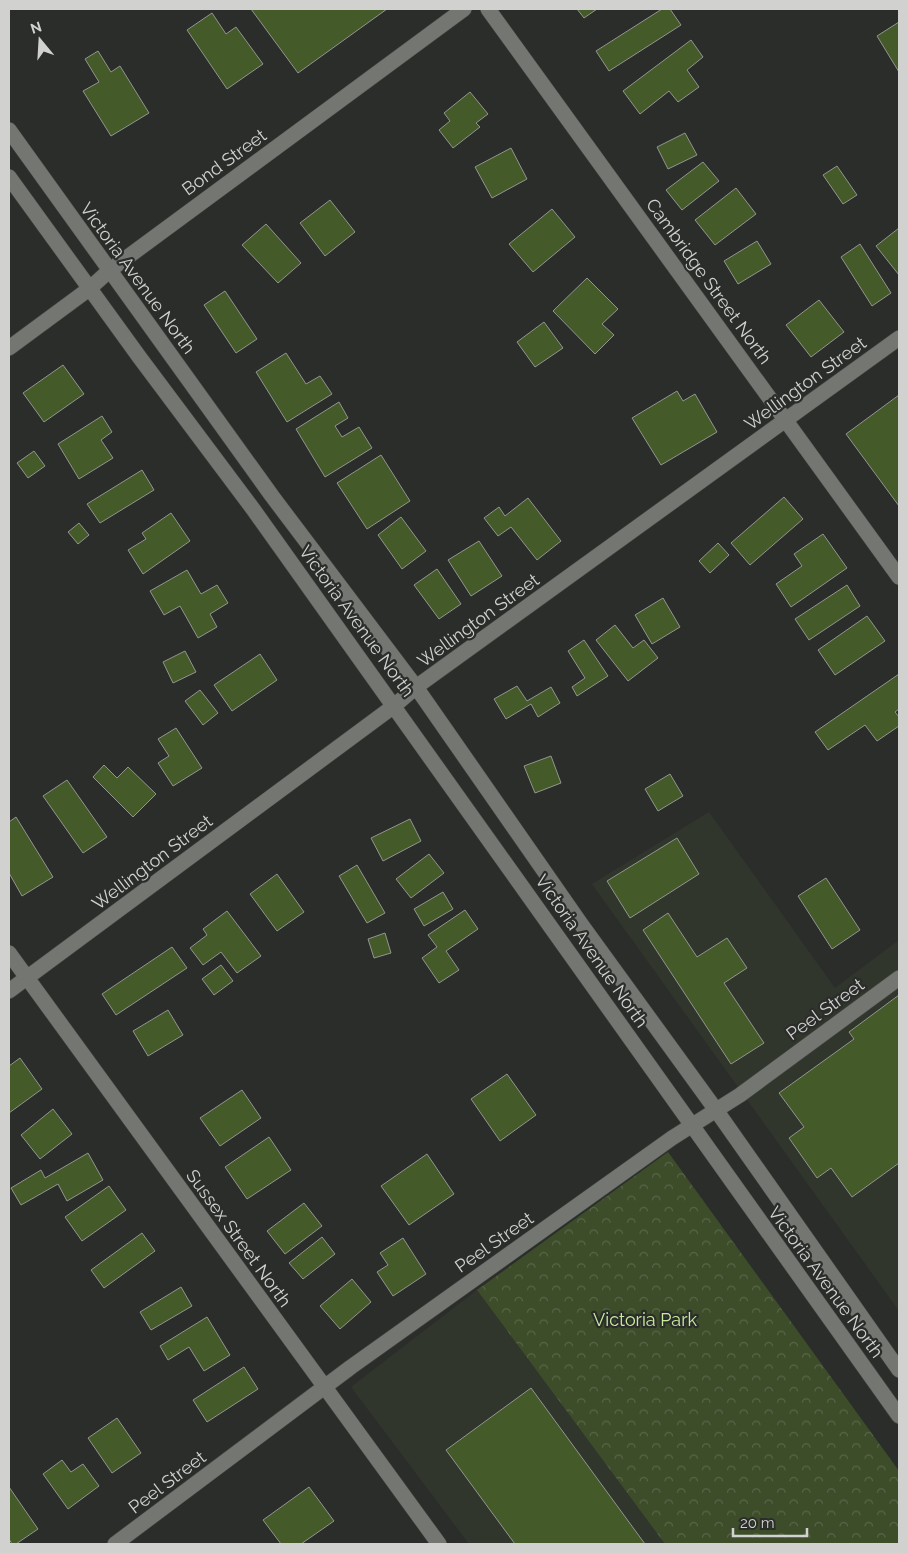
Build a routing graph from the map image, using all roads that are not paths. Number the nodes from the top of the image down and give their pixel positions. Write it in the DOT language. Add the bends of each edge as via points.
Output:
graph roads {
  1 [pos="464,9"];
  2 [pos="488,9"];
  3 [pos="9,130"];
  4 [pos="9,176"];
  5 [pos="110,270"];
  6 [pos="89,289"];
  7 [pos="899,338"];
  8 [pos="9,348"];
  9 [pos="787,419"];
  10 [pos="272,496"];
  11 [pos="254,509"];
  12 [pos="899,576"];
  13 [pos="416,687"];
  14 [pos="394,706"];
  15 [pos="581,924"];
  16 [pos="560,939"];
  17 [pos="9,953"];
  18 [pos="27,978"];
  19 [pos="899,978"];
  20 [pos="9,991"];
  21 [pos="716,1110"];
  22 [pos="692,1125"];
  23 [pos="899,1370"];
  24 [pos="324,1387"];
  25 [pos="899,1416"];
  26 [pos="115,1544"];
  27 [pos="439,1544"];
  1 -- 5 [label="street, Bond Street"];
  2 -- 9 [label="street, Cambridge Street North"];
  3 -- 5 [label="street, Victoria Avenue North"];
  4 -- 6 [label="street, Victoria Avenue North"];
  5 -- 6 [label="street, Bond Street"];
  5 -- 10 [label="street, Victoria Avenue North"];
  6 -- 8 [label="street, Bond Street"];
  6 -- 11 [label="street, Victoria Avenue North"];
  7 -- 9 [label="street, Wellington Street"];
  9 -- 12 [label="street, Cambridge Street North"];
  9 -- 13 [label="street, Wellington Street"];
  10 -- 11 [label="street"];
  10 -- 13 [label="street, Victoria Avenue North"];
  11 -- 14 [label="street, Victoria Avenue North"];
  13 -- 14 [label="street, Wellington Street"];
  13 -- 15 [label="street, Victoria Avenue North"];
  14 -- 16 [label="street, Victoria Avenue North"];
  14 -- 18 [label="street, Wellington Street"];
  15 -- 16 [label="street"];
  15 -- 21 [label="street, Victoria Avenue North"];
  16 -- 22 [label="street, Victoria Avenue North"];
  17 -- 18 [label="street, Sussex Street North"];
  18 -- 20 [label="street, Wellington Street"];
  18 -- 24 [label="street, Sussex Street North"];
  19 -- 21 [label="street, Peel Street"];
  21 -- 22 [label="street, Peel Street"];
  21 -- 23 [label="street, Victoria Avenue North"];
  22 -- 24 [label="street, Peel Street"];
  22 -- 25 [label="street, Victoria Avenue North"];
  24 -- 26 [label="street, Peel Street"];
  24 -- 27 [label="street, Sussex Street North"];
}
